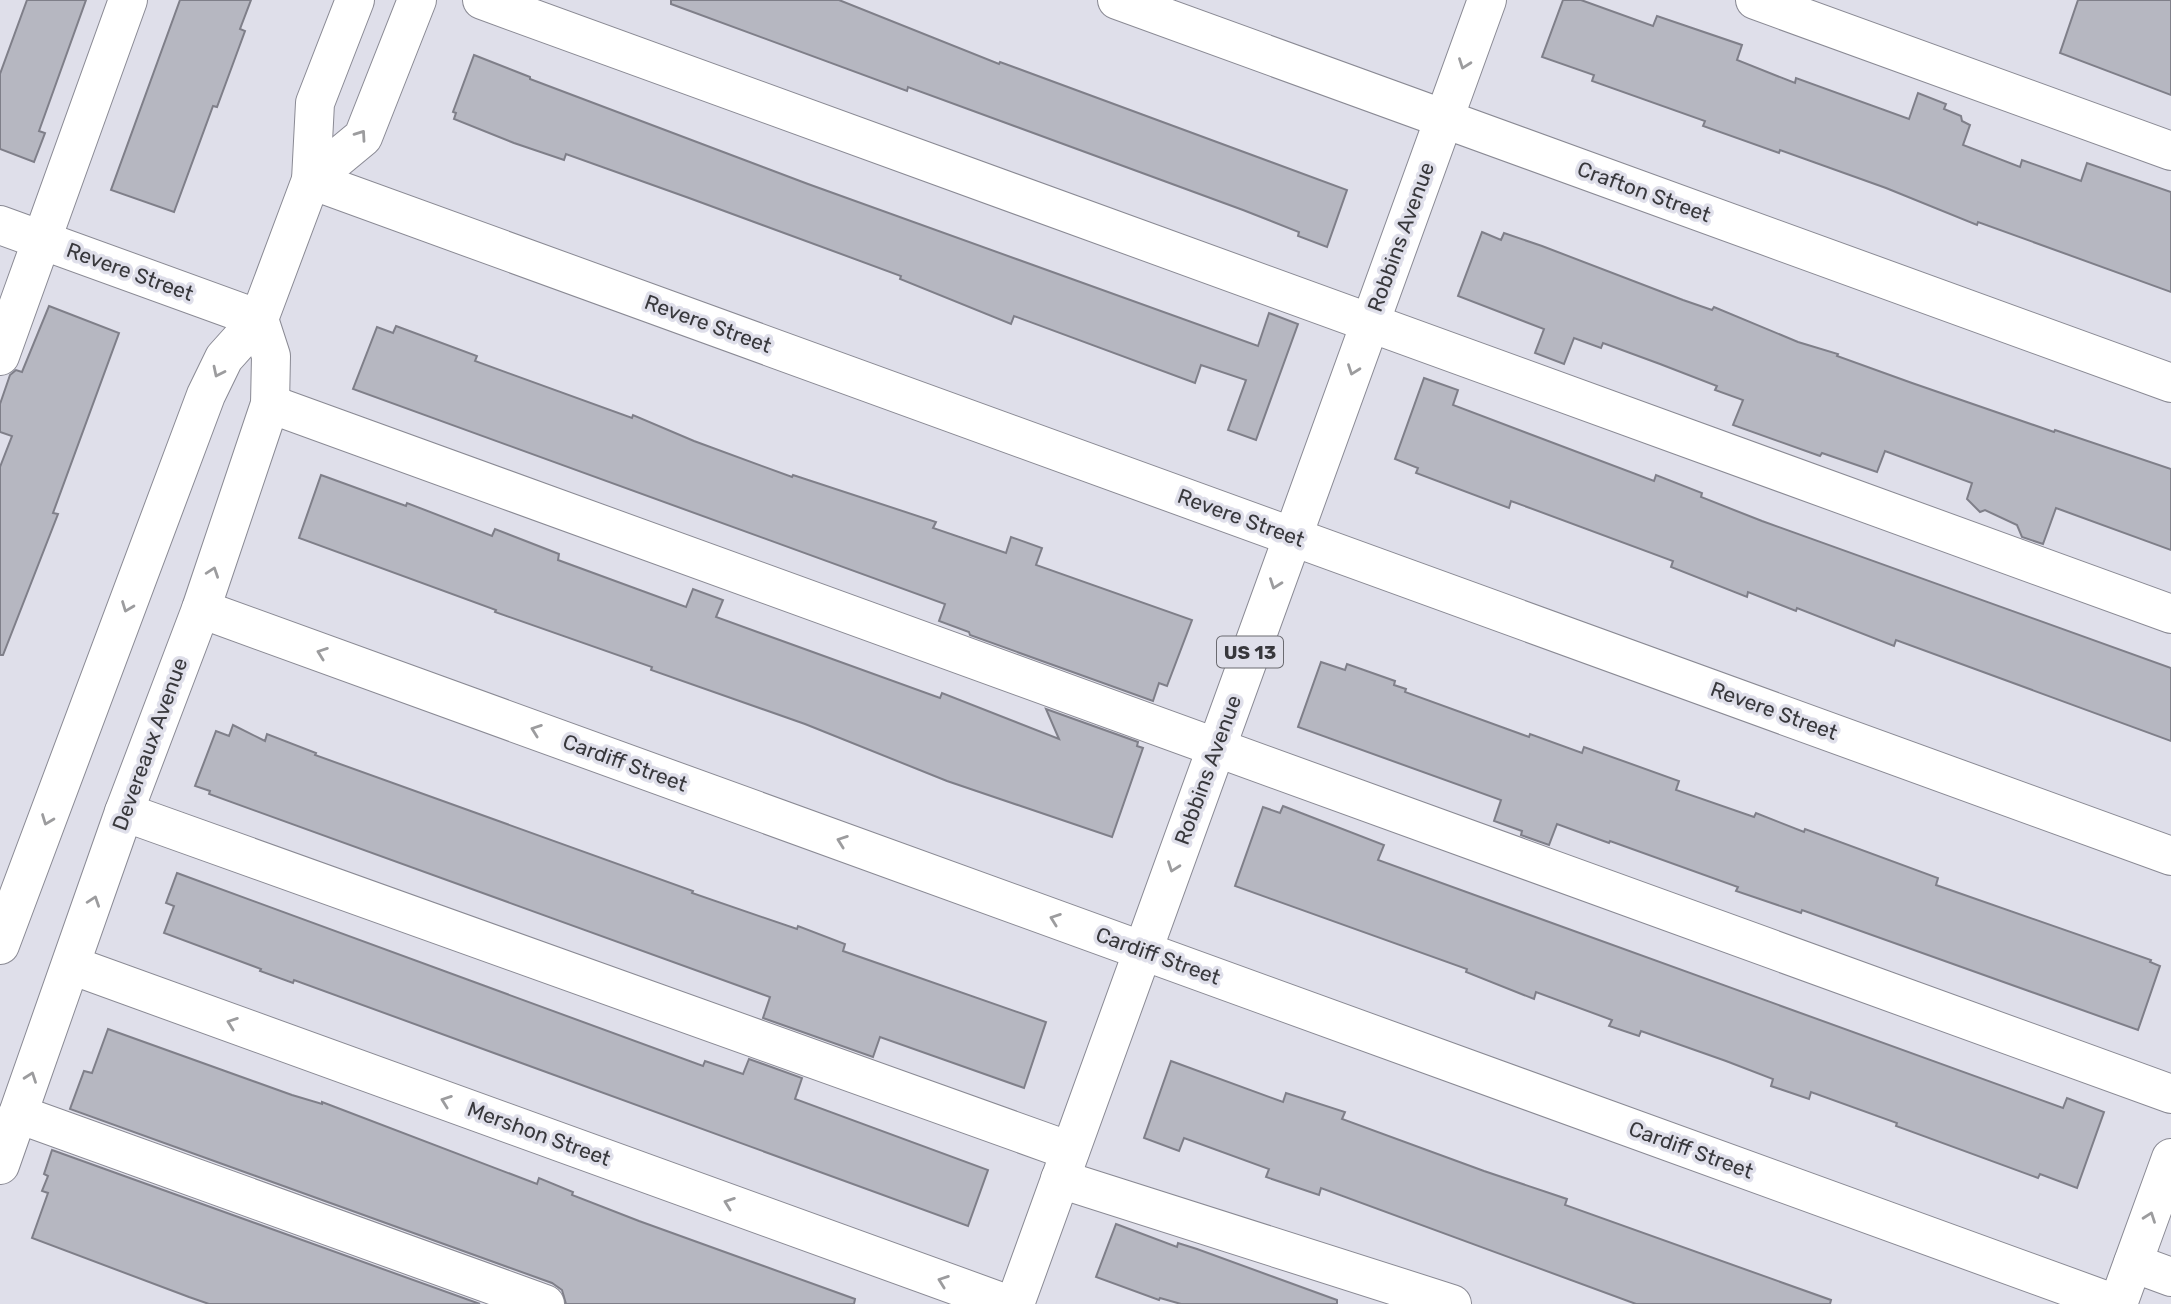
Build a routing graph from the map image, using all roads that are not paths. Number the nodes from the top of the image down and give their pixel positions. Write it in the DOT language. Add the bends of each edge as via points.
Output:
graph roads {
  1 [pos="128,0"];
  2 [pos="355,0"];
  3 [pos="416,0"];
  4 [pos="482,0"];
  5 [pos="1117,0"];
  6 [pos="1487,0"];
  7 [pos="1755,0"];
  8 [pos="1444,119"];
  9 [pos="2171,150"];
  10 [pos="311,180"];
  11 [pos="0,225"];
  12 [pos="43,240"];
  13 [pos="260,319"];
  14 [pos="1370,323"];
  15 [pos="0,356"];
  16 [pos="2171,383"];
  17 [pos="270,404"];
  18 [pos="1293,536"];
  19 [pos="201,609"];
  20 [pos="2171,614"];
  21 [pos="1216,747"];
  22 [pos="124,812"];
  23 [pos="2171,856"];
  24 [pos="0,945"];
  25 [pos="1143,950"];
  26 [pos="71,965"];
  27 [pos="2171,1094"];
  28 [pos="19,1114"];
  29 [pos="2171,1158"];
  30 [pos="0,1165"];
  31 [pos="1065,1165"];
  32 [pos="2133,1263"];
  33 [pos="2171,1278"];
  34 [pos="545,1304"];
  35 [pos="1007,1304"];
  36 [pos="1015,1304"];
  37 [pos="1452,1304"];
  38 [pos="2117,1304"];
  1 -- 12 [label="main road"];
  2 -- 10 [label="main road" via="315,103"];
  10 -- 3 [label="main road, one-way" via="363,137"];
  4 -- 14 [label="main road"];
  5 -- 8 [label="main road, Crafton Street"];
  6 -- 8 [label="main road, Robbins Avenue / US 13, one-way"];
  7 -- 9 [label="main road"];
  8 -- 14 [label="main road, Robbins Avenue / US 13"];
  8 -- 16 [label="main road, Crafton Street"];
  10 -- 13 [label="main road"];
  10 -- 18 [label="main road, Revere Street"];
  11 -- 12 [label="main road, Revere Street"];
  12 -- 13 [label="main road, Revere Street"];
  12 -- 15 [label="main road"];
  13 -- 17 [label="main road, Devereaux Avenue" via="271,356"];
  13 -- 24 [label="main road, one-way" via="225,358 206,395"];
  14 -- 18 [label="main road, Robbins Avenue / US 13, one-way"];
  14 -- 20 [label="main road"];
  19 -- 17 [label="main road, Devereaux Avenue, one-way"];
  17 -- 21 [label="main road"];
  18 -- 21 [label="main road, Robbins Avenue / US 13, one-way"];
  18 -- 23 [label="main road, Revere Street"];
  19 -- 22 [label="main road, Devereaux Avenue"];
  25 -- 19 [label="main road, Cardiff Street, one-way"];
  21 -- 25 [label="main road, Robbins Avenue / US 13, one-way"];
  21 -- 27 [label="main road"];
  26 -- 22 [label="main road, Devereaux Avenue, one-way"];
  22 -- 31 [label="main road"];
  25 -- 31 [label="main road, Robbins Avenue / US 13"];
  25 -- 38 [label="main road, Cardiff Street"];
  28 -- 26 [label="main road, Devereaux Avenue, one-way"];
  35 -- 26 [label="main road, Mershon Street, one-way"];
  28 -- 30 [label="main road, Devereaux Avenue"];
  28 -- 34 [label="main road"];
  32 -- 29 [label="main road, one-way"];
  31 -- 36 [label="main road, Robbins Avenue / US 13"];
  31 -- 37 [label="main road"];
  32 -- 33 [label="main road"];
  32 -- 38 [label="main road"];
}
